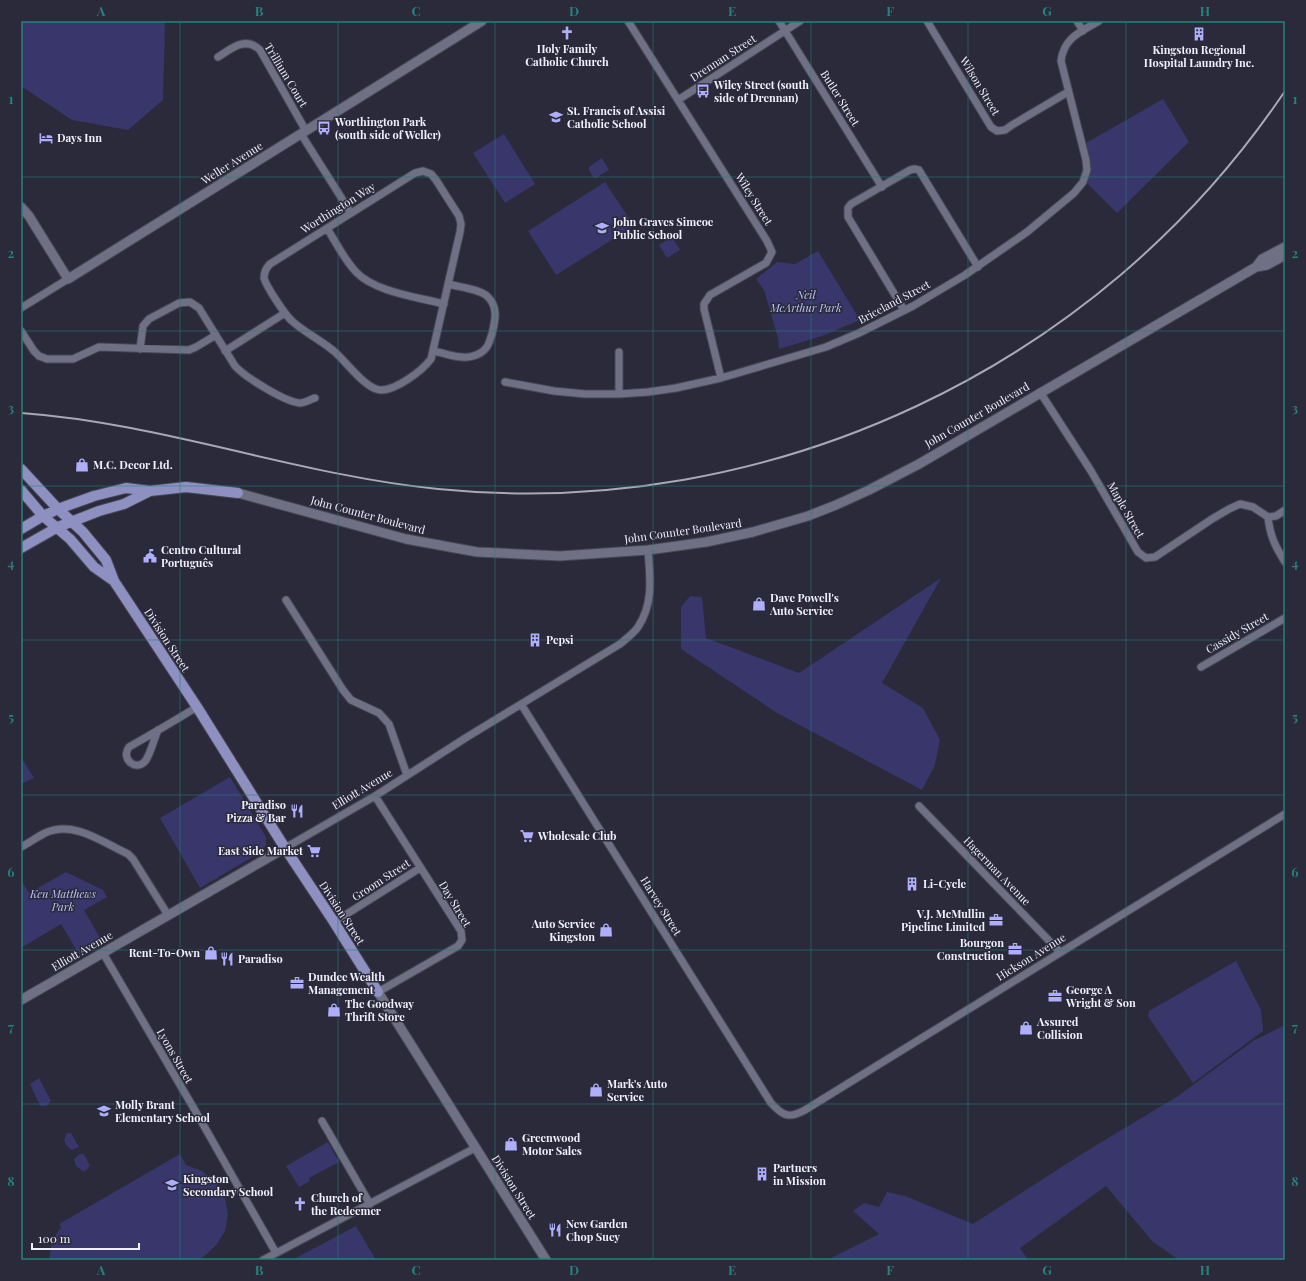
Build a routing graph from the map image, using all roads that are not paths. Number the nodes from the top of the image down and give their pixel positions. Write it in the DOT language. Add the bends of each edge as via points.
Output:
graph roads {
  1 [pos="482,21"];
  2 [pos="628,21"];
  3 [pos="779,21"];
  4 [pos="800,21"];
  5 [pos="927,21"];
  6 [pos="1077,21"];
  7 [pos="1100,21"];
  8 [pos="785,30"];
  9 [pos="1083,31"];
  10 [pos="218,57"];
  11 [pos="1068,92"];
  12 [pos="678,100"];
  13 [pos="304,132"];
  14 [pos="882,187"];
  15 [pos="21,207"];
  16 [pos="351,213"];
  17 [pos="327,228"];
  18 [pos="1285,247"];
  19 [pos="1285,255"];
  20 [pos="978,267"];
  21 [pos="1256,267"];
  22 [pos="68,279"];
  23 [pos="448,284"];
  24 [pos="444,304"];
  25 [pos="21,308"];
  26 [pos="904,310"];
  27 [pos="285,313"];
  28 [pos="21,331"];
  29 [pos="216,336"];
  30 [pos="140,349"];
  31 [pos="225,351"];
  32 [pos="433,351"];
  33 [pos="619,352"];
  34 [pos="721,378"];
  35 [pos="505,382"];
  36 [pos="1040,392"];
  37 [pos="619,394"];
  38 [pos="315,398"];
  39 [pos="21,469"];
  40 [pos="21,490"];
  41 [pos="150,491"];
  42 [pos="238,493"];
  43 [pos="58,509"];
  44 [pos="1285,510"];
  45 [pos="43,516"];
  46 [pos="1268,517"];
  47 [pos="72,522"];
  48 [pos="58,527"];
  49 [pos="21,529"];
  50 [pos="21,548"];
  51 [pos="648,550"];
  52 [pos="1285,562"];
  53 [pos="114,581"];
  54 [pos="286,600"];
  55 [pos="1285,618"];
  56 [pos="1200,667"];
  57 [pos="521,704"];
  58 [pos="197,707"];
  59 [pos="158,730"];
  60 [pos="407,775"];
  61 [pos="375,796"];
  62 [pos="919,806"];
  63 [pos="1285,814"];
  64 [pos="21,847"];
  65 [pos="285,848"];
  66 [pos="420,868"];
  67 [pos="168,916"];
  68 [pos="334,922"];
  69 [pos="1060,952"];
  70 [pos="103,953"];
  71 [pos="378,992"];
  72 [pos="21,1000"];
  73 [pos="787,1116"];
  74 [pos="322,1121"];
  75 [pos="475,1148"];
  76 [pos="370,1204"];
  77 [pos="276,1253"];
  78 [pos="263,1260"];
  79 [pos="546,1260"];
  1 -- 13 [label="main road, Weller Avenue"];
  2 -- 12 [label="street, Wiley Street"];
  3 -- 8 [label="street, Butler Street"];
  4 -- 8 [label="street, Drennan Street"];
  5 -- 11 [label="street, Wilson Street" via="991,127 997,131 1005,130"];
  6 -- 9 [label="street"];
  7 -- 9 [label="street, Briceland Street"];
  8 -- 12 [label="street, Drennan Street"];
  8 -- 14 [label="street, Butler Street"];
  9 -- 11 [label="street, Briceland Street" via="1068,41 1062,54 1062,67"];
  10 -- 13 [label="street, Trillium Court" via="244,43 256,46"];
  11 -- 20 [label="street, Briceland Street" via="1086,160 1087,170 1083,182 1074,193 1027,232"];
  12 -- 34 [label="street, Wiley Street" via="772,252 766,263 710,295 704,304"];
  13 -- 16 [label="street, Trillium Court"];
  13 -- 22 [label="main road, Weller Avenue"];
  14 -- 20 [label="street" via="910,170 919,170"];
  14 -- 26 [label="street" via="851,204 847,213"];
  15 -- 22 [label="main road"];
  16 -- 17 [label="street, Worthington Way"];
  16 -- 23 [label="street, Worthington Way" via="415,173 423,171 431,174 459,216 461,224"];
  17 -- 24 [label="street" via="348,263 364,279 382,288"];
  17 -- 27 [label="street, Worthington Way" via="266,268 266,282"];
  18 -- 21 [label="main road, John Counter Boulevard" via="1262,259"];
  19 -- 21 [label="main road, John Counter Boulevard" via="1267,265"];
  20 -- 26 [label="street, Briceland Street"];
  21 -- 36 [label="main road, John Counter Boulevard"];
  22 -- 25 [label="street"];
  23 -- 24 [label="street, Worthington Way"];
  23 -- 32 [label="street" via="488,297 495,312 490,342 486,348 472,357 463,358"];
  24 -- 32 [label="street, Worthington Way"];
  26 -- 34 [label="street, Briceland Street" via="826,347"];
  27 -- 31 [label="street"];
  27 -- 32 [label="street, Worthington Way" via="292,321 336,352 374,389 388,389 399,384 426,366"];
  28 -- 30 [label="street" via="34,351 47,359 73,359 98,347"];
  29 -- 30 [label="street" via="188,350"];
  29 -- 30 [label="street" via="199,308 190,302 179,303 149,319 143,326"];
  29 -- 31 [label="street"];
  31 -- 38 [label="street" via="240,372 278,396 301,403"];
  33 -- 37 [label="street"];
  34 -- 37 [label="street, Briceland Street" via="676,388"];
  35 -- 37 [label="street, Briceland Street" via="554,391"];
  36 -- 46 [label="street, Maple Street" via="1091,471 1138,552 1146,558 1155,557 1240,504 1253,507"];
  36 -- 51 [label="main road, John Counter Boulevard" via="919,464 836,505 753,532"];
  39 -- 43 [label="main road, Division Street"];
  40 -- 45 [label="main road, Division Street"];
  41 -- 42 [label="main road, John Counter Boulevard" via="186,487"];
  41 -- 43 [label="main road" via="126,488"];
  41 -- 47 [label="main road" via="124,504"];
  42 -- 51 [label="main road, John Counter Boulevard" via="406,539 477,552 560,556"];
  43 -- 45 [label="main road"];
  43 -- 47 [label="main road, Division Street"];
  44 -- 46 [label="street" via="1276,516"];
  45 -- 48 [label="main road, Division Street"];
  45 -- 49 [label="main road"];
  46 -- 52 [label="street" via="1269,531"];
  47 -- 48 [label="main road"];
  47 -- 53 [label="main road, Division Street" via="106,560"];
  48 -- 50 [label="main road"];
  48 -- 53 [label="main road, Division Street" via="94,567"];
  51 -- 57 [label="street, Elliott Avenue" via="651,590 645,614 638,628 620,644"];
  53 -- 58 [label="main road, Division Street"];
  54 -- 60 [label="street" via="343,690 352,700 378,713 390,724"];
  55 -- 56 [label="street, Cassidy Street"];
  57 -- 60 [label="street, Elliott Avenue"];
  57 -- 73 [label="street, Harvey Street" via="771,1103"];
  58 -- 59 [label="street"];
  58 -- 65 [label="main road, Division Street"];
  59 -- 59 [label="street" via="129,747 126,756 131,764 140,765 145,761"];
  60 -- 61 [label="street, Elliott Avenue"];
  61 -- 65 [label="street, Elliott Avenue"];
  61 -- 66 [label="street, Day Street"];
  62 -- 69 [label="street, Hagerman Avenue"];
  63 -- 69 [label="street, Hickson Avenue"];
  64 -- 67 [label="street" via="56,829 74,829 82,832 128,854 138,864"];
  65 -- 67 [label="main road, Elliott Avenue"];
  65 -- 68 [label="main road, Division Street"];
  66 -- 68 [label="street, Groom Street"];
  66 -- 71 [label="street, Day Street" via="461,931 462,940 458,946"];
  67 -- 70 [label="main road, Elliott Avenue"];
  68 -- 71 [label="main road, Division Street"];
  69 -- 73 [label="street, Hickson Avenue" via="805,1110"];
  70 -- 72 [label="main road, Elliott Avenue"];
  70 -- 77 [label="street, Lyons Street"];
  71 -- 75 [label="main road, Division Street"];
  74 -- 76 [label="street"];
  75 -- 76 [label="street"];
  75 -- 79 [label="main road, Division Street"];
  76 -- 77 [label="street"];
  77 -- 78 [label="street"];
}
